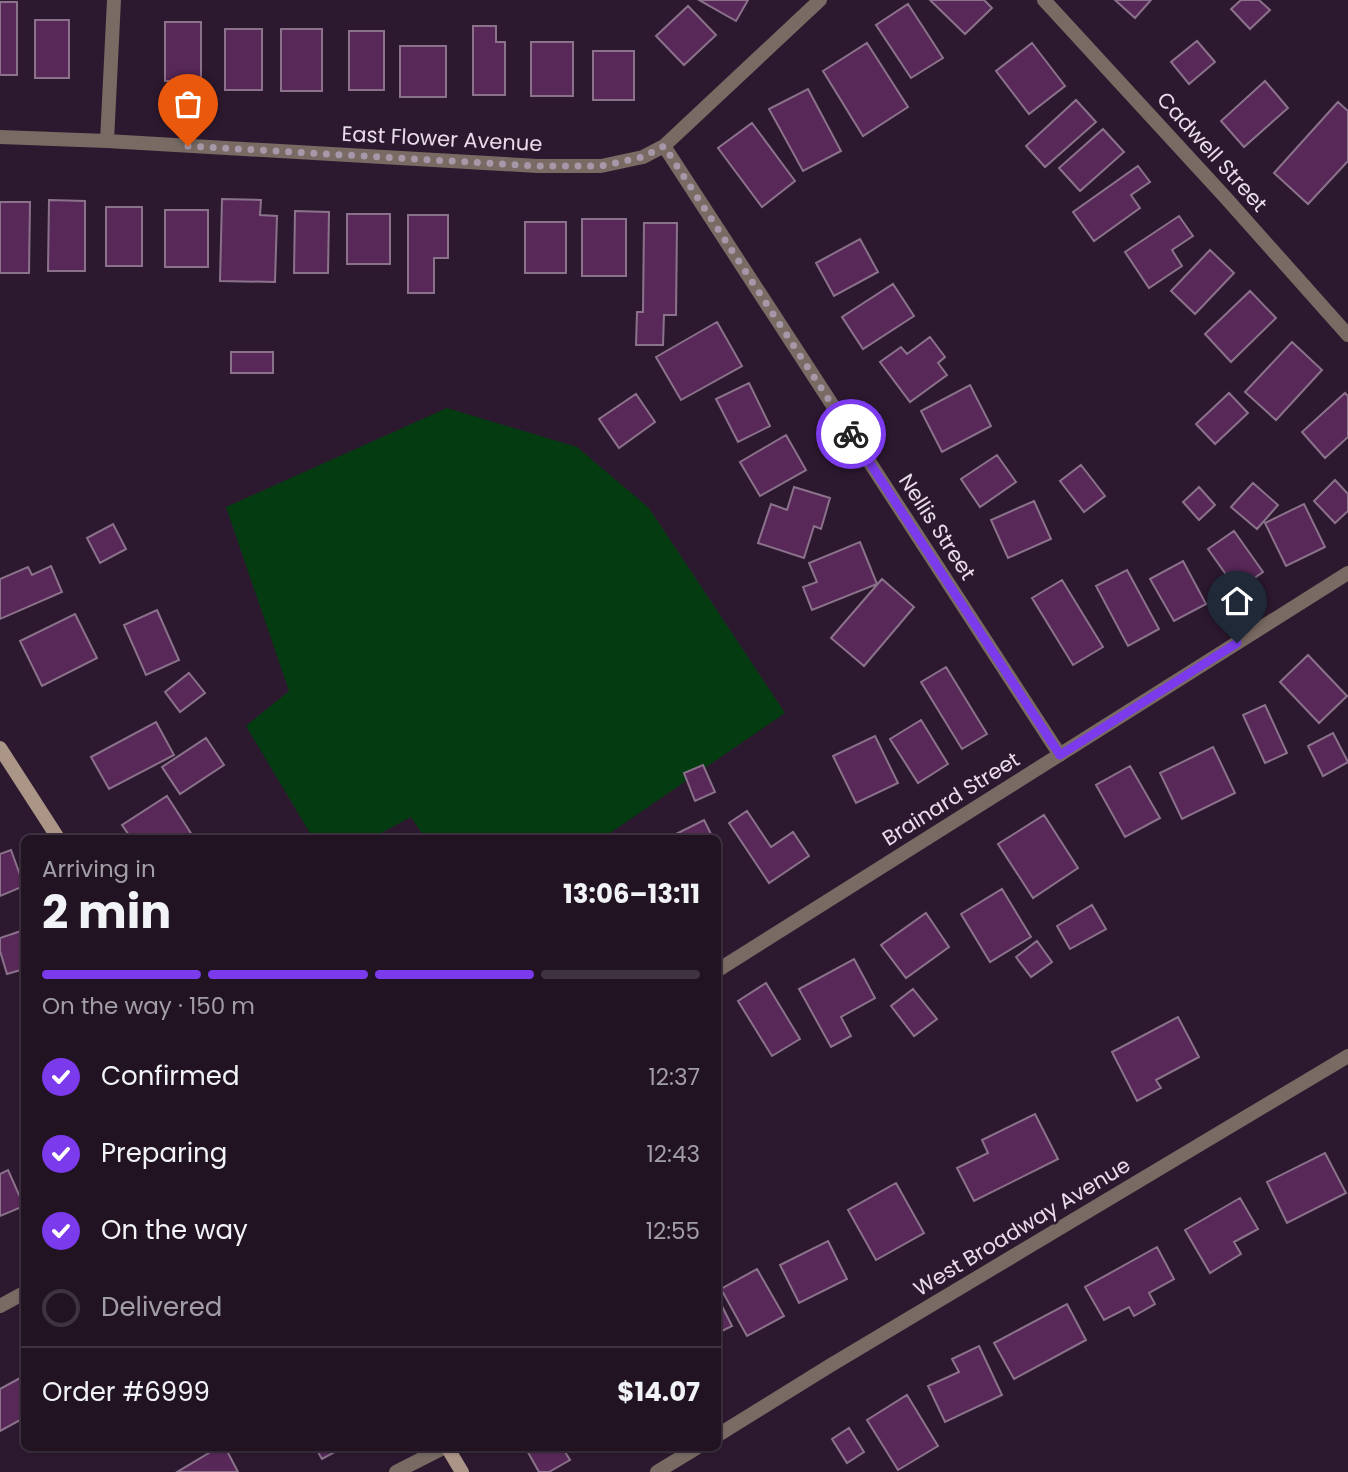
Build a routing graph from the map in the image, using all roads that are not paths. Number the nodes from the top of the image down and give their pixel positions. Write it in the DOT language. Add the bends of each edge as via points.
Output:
graph roads {
  1 [pos="114,0"];
  2 [pos="820,0"];
  3 [pos="1044,0"];
  4 [pos="0,137"];
  5 [pos="107,141"];
  6 [pos="664,146"];
  7 [pos="1348,335"];
  8 [pos="1348,573"];
  9 [pos="0,748"];
  10 [pos="1060,755"];
  11 [pos="56,835"];
  12 [pos="721,968"];
  13 [pos="1348,1056"];
  14 [pos="21,1295"];
  15 [pos="0,1306"];
  16 [pos="721,1433"];
  17 [pos="438,1451"];
  18 [pos="449,1451"];
  19 [pos="691,1451"];
  20 [pos="396,1472"];
  21 [pos="462,1472"];
  22 [pos="657,1472"];
  1 -- 5 [label="street"];
  2 -- 6 [label="street, East Flower Avenue"];
  3 -- 7 [label="street, Cadwell Street"];
  4 -- 5 [label="street, East Flower Avenue"];
  5 -- 6 [label="street, East Flower Avenue" via="601,166 643,157"];
  6 -- 10 [label="street, Nellis Street"];
  8 -- 10 [label="street, Brainard Street"];
  9 -- 11 [label="street"];
  10 -- 12 [label="street, Brainard Street"];
  13 -- 16 [label="street, West Broadway Avenue"];
  14 -- 15 [label="street"];
  17 -- 20 [label="street"];
  18 -- 21 [label="street"];
  19 -- 22 [label="street"];
}
